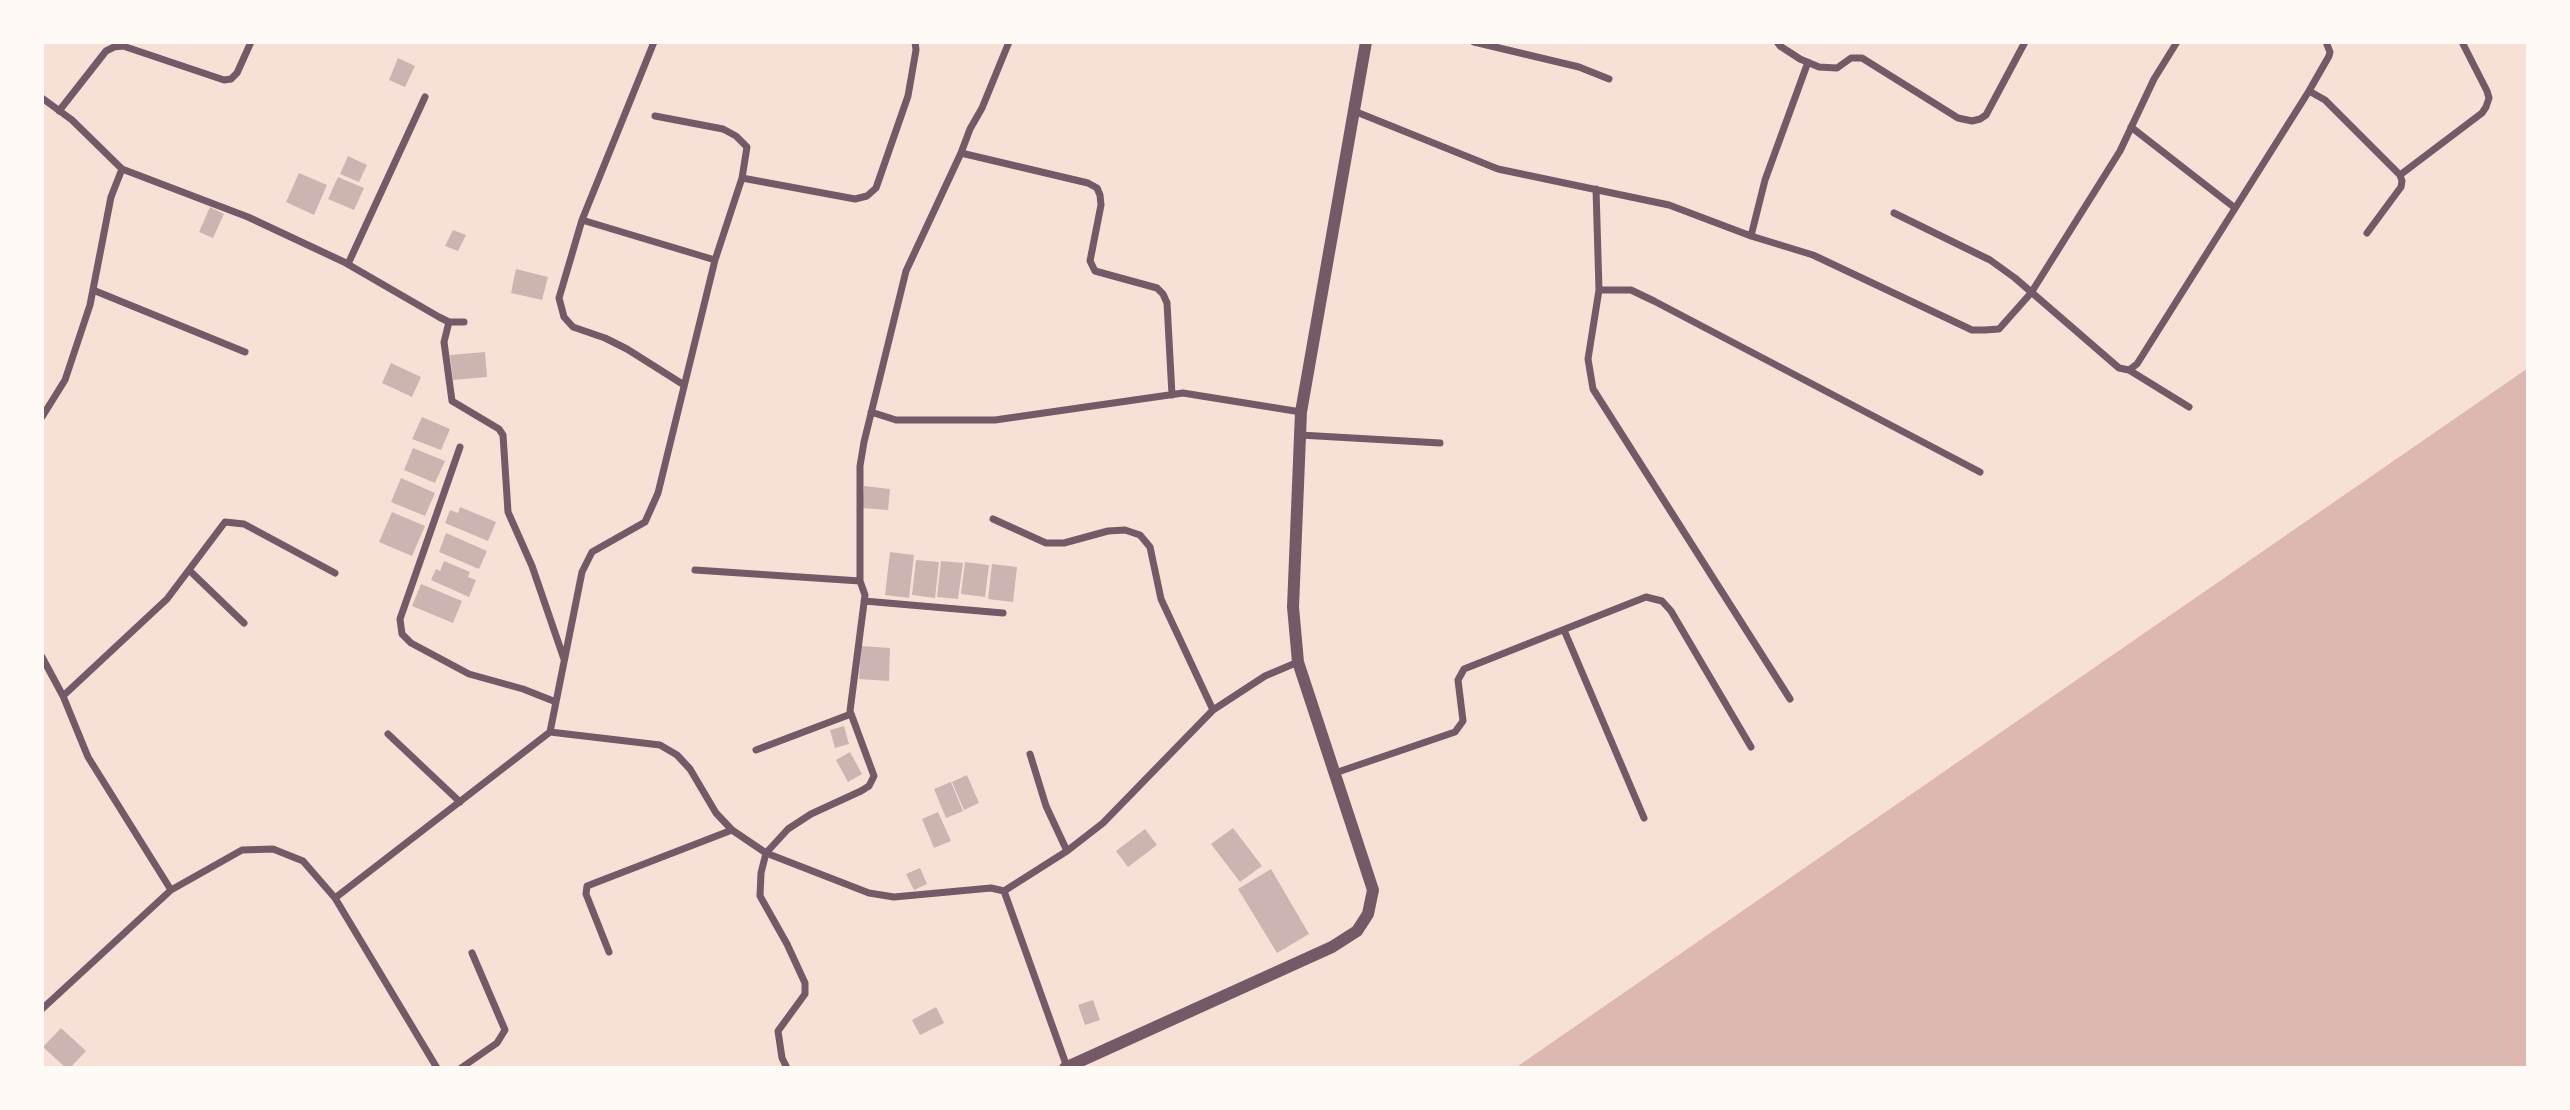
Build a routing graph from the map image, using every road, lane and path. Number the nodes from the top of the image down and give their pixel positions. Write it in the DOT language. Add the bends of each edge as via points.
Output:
graph roads {
  1 [pos="251,42"];
  2 [pos="654,42"];
  3 [pos="915,42"];
  4 [pos="1009,42"];
  5 [pos="1366,42"];
  6 [pos="1474,42"];
  7 [pos="1777,42"];
  8 [pos="2025,42"];
  9 [pos="2177,42"];
  10 [pos="2326,42"];
  11 [pos="2462,42"];
  12 [pos="1808,62"];
  13 [pos="1609,79"];
  14 [pos="2309,91"];
  15 [pos="42,97"];
  16 [pos="425,97"];
  17 [pos="59,111"];
  18 [pos="1353,111"];
  19 [pos="655,116"];
  20 [pos="2131,127"];
  21 [pos="961,153"];
  22 [pos="122,169"];
  23 [pos="2400,176"];
  24 [pos="743,178"];
  25 [pos="1596,189"];
  26 [pos="2235,208"];
  27 [pos="1894,213"];
  28 [pos="582,220"];
  29 [pos="2367,233"];
  30 [pos="1751,236"];
  31 [pos="715,260"];
  32 [pos="348,264"];
  33 [pos="93,290"];
  34 [pos="1599,290"];
  35 [pos="2031,293"];
  36 [pos="449,322"];
  37 [pos="464,322"];
  38 [pos="245,352"];
  39 [pos="2129,370"];
  40 [pos="684,386"];
  41 [pos="1172,395"];
  42 [pos="2189,407"];
  43 [pos="871,412"];
  44 [pos="1301,412"];
  45 [pos="42,417"];
  46 [pos="1300,435"];
  47 [pos="1440,443"];
  48 [pos="460,447"];
  49 [pos="1980,472"];
  50 [pos="993,519"];
  51 [pos="189,570"];
  52 [pos="695,570"];
  53 [pos="335,573"];
  54 [pos="860,581"];
  55 [pos="864,601"];
  56 [pos="1003,613"];
  57 [pos="244,623"];
  58 [pos="1564,630"];
  59 [pos="42,657"];
  60 [pos="564,660"];
  61 [pos="1298,662"];
  62 [pos="62,696"];
  63 [pos="1790,699"];
  64 [pos="556,702"];
  65 [pos="1213,710"];
  66 [pos="851,714"];
  67 [pos="550,732"];
  68 [pos="388,734"];
  69 [pos="1751,747"];
  70 [pos="756,750"];
  71 [pos="1030,754"];
  72 [pos="1335,773"];
  73 [pos="460,802"];
  74 [pos="1644,817"];
  75 [pos="732,830"];
  76 [pos="1067,850"];
  77 [pos="766,853"];
  78 [pos="171,890"];
  79 [pos="1004,891"];
  80 [pos="335,898"];
  81 [pos="609,952"];
  82 [pos="472,953"];
  83 [pos="42,1009"];
  84 [pos="437,1068"];
  85 [pos="461,1068"];
  86 [pos="788,1068"];
  87 [pos="1066,1068"];
  1 -- 17 [label="street" via="237,73 223,80 123,46 114,47"];
  2 -- 28 [label="street"];
  3 -- 24 [label="street" via="908,96 876,188 867,196 855,199"];
  4 -- 21 [label="street"];
  5 -- 18 [label="street"];
  6 -- 13 [label="street" via="1579,67"];
  7 -- 12 [label="street"];
  8 -- 12 [label="street" via="1986,115 1972,121 1958,118 1862,58 1851,58 1837,68"];
  9 -- 20 [label="street"];
  10 -- 14 [label="street" via="2329,56"];
  11 -- 23 [label="street" via="2487,91 2486,107"];
  12 -- 30 [label="street" via="1765,180"];
  14 -- 23 [label="street" via="2325,100"];
  14 -- 26 [label="street"];
  15 -- 17 [label="street"];
  16 -- 32 [label="street"];
  17 -- 22 [label="street"];
  18 -- 25 [label="street" via="1498,169"];
  18 -- 44 [label="street"];
  19 -- 24 [label="street" via="723,129 736,136 747,147"];
  20 -- 26 [label="street"];
  20 -- 35 [label="street"];
  21 -- 41 [label="street" via="1097,188 1101,205 1092,267 1163,294"];
  21 -- 43 [label="street" via="906,271"];
  22 -- 32 [label="street" via="248,217"];
  22 -- 33 [label="street" via="111,197"];
  23 -- 29 [label="street" via="2401,187"];
  24 -- 31 [label="street"];
  25 -- 30 [label="street" via="1669,205"];
  25 -- 34 [label="street"];
  26 -- 39 [label="street" via="2137,365"];
  27 -- 35 [label="street" via="1990,260"];
  28 -- 31 [label="street"];
  28 -- 40 [label="street" via="559,298 564,317 573,327 616,344"];
  30 -- 35 [label="street" via="1813,255 1972,330 1999,328"];
  31 -- 40 [label="street"];
  32 -- 36 [label="street"];
  33 -- 38 [label="street"];
  33 -- 45 [label="street" via="65,380"];
  34 -- 49 [label="street" via="1632,290"];
  34 -- 63 [label="street" via="1588,359 1594,389"];
  35 -- 39 [label="street" via="2119,368"];
  36 -- 37 [label="street"];
  36 -- 60 [label="street" via="444,342 452,401 503,435 510,520 532,566"];
  39 -- 42 [label="street"];
  40 -- 60 [label="street" via="658,493 645,522 592,552 582,572"];
  41 -- 43 [label="street" via="995,420 896,420"];
  41 -- 44 [label="street"];
  43 -- 54 [label="street" via="860,466"];
  44 -- 46 [label="street"];
  46 -- 47 [label="street"];
  46 -- 61 [label="street" via="1293,607"];
  48 -- 64 [label="street" via="400,619 402,634 468,674"];
  50 -- 65 [label="street" via="1046,543 1108,531 1140,535 1150,547 1161,599"];
  51 -- 53 [label="street" via="217,530 232,522 244,524"];
  51 -- 57 [label="street"];
  51 -- 62 [label="street" via="167,599"];
  52 -- 54 [label="street"];
  54 -- 55 [label="street"];
  55 -- 56 [label="street"];
  55 -- 66 [label="street"];
  58 -- 69 [label="street" via="1646,597 1662,601"];
  58 -- 72 [label="street" via="1464,669 1458,680 1463,721 1455,732"];
  58 -- 74 [label="street"];
  59 -- 62 [label="street"];
  60 -- 64 [label="street"];
  61 -- 65 [label="street" via="1265,676"];
  61 -- 72 [label="street"];
  62 -- 78 [label="street" via="88,757"];
  64 -- 67 [label="street"];
  65 -- 76 [label="street" via="1103,822"];
  66 -- 70 [label="street"];
  66 -- 77 [label="street" via="874,776 872,782 811,814"];
  67 -- 73 [label="street"];
  67 -- 75 [label="street" via="660,745 690,769 716,813"];
  68 -- 73 [label="street"];
  71 -- 76 [label="street" via="1046,806"];
  72 -- 87 [label="street" via="1373,890 1368,914 1357,931 1332,947"];
  73 -- 80 [label="street"];
  75 -- 77 [label="street"];
  75 -- 81 [label="street" via="587,886"];
  76 -- 79 [label="street"];
  77 -- 79 [label="street" via="869,893 894,897 991,887"];
  77 -- 86 [label="street" via="760,896 805,983 805,994 778,1031"];
  78 -- 80 [label="street" via="242,850 273,849 303,861"];
  78 -- 83 [label="street"];
  79 -- 87 [label="street"];
  80 -- 84 [label="street"];
  82 -- 85 [label="street" via="505,1030 498,1043"];
}
